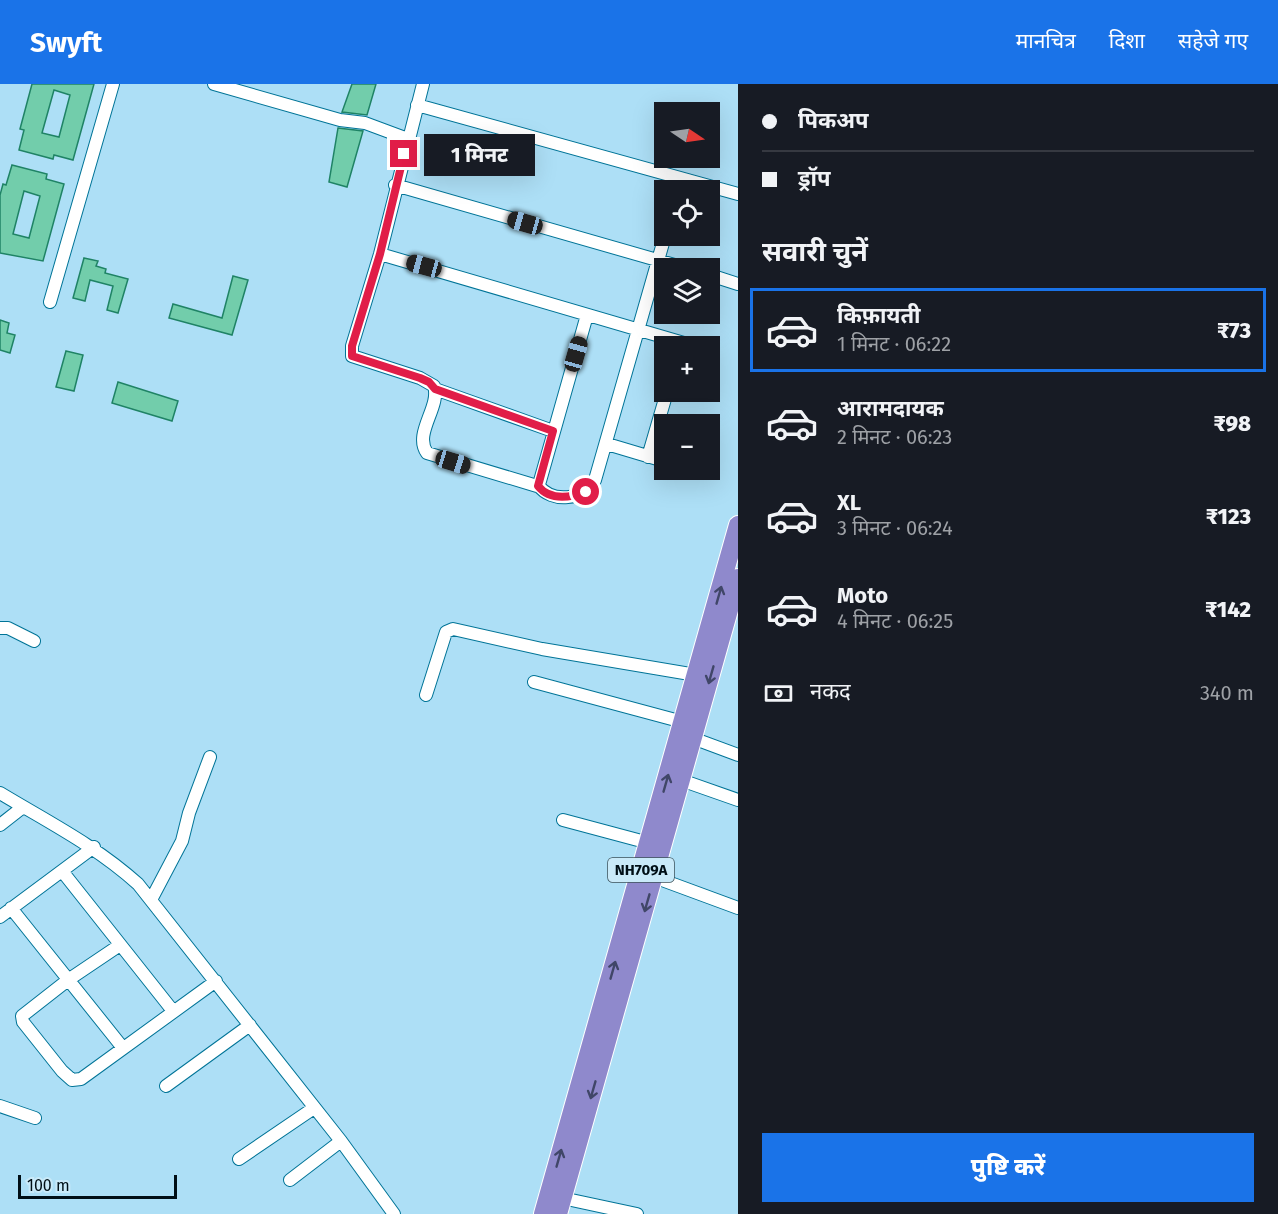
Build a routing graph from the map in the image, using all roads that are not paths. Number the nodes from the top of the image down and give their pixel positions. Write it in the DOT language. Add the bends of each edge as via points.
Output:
graph roads {
  1 [pos="113,84"];
  2 [pos="214,84"];
  3 [pos="423,84"];
  4 [pos="417,105"];
  5 [pos="408,139"];
  6 [pos="664,180"];
  7 [pos="395,185"];
  8 [pos="720,191"];
  9 [pos="738,194"];
  10 [pos="380,254"];
  11 [pos="654,260"];
  12 [pos="654,272"];
  13 [pos="720,278"];
  14 [pos="738,284"];
  15 [pos="50,302"];
  16 [pos="587,315"];
  17 [pos="638,330"];
  18 [pos="657,336"];
  19 [pos="435,389"];
  20 [pos="664,402"];
  21 [pos="553,431"];
  22 [pos="608,444"];
  23 [pos="648,457"];
  24 [pos="654,458"];
  25 [pos="538,486"];
  26 [pos="738,525"];
  27 [pos="738,578"];
  28 [pos="0,628"];
  29 [pos="34,641"];
  30 [pos="696,675"];
  31 [pos="534,682"];
  32 [pos="426,695"];
  33 [pos="686,732"];
  34 [pos="738,755"];
  35 [pos="210,757"];
  36 [pos="681,780"];
  37 [pos="0,793"];
  38 [pos="738,800"];
  39 [pos="23,807"];
  40 [pos="563,820"];
  41 [pos="0,825"];
  42 [pos="649,843"];
  43 [pos="94,848"];
  44 [pos="62,871"];
  45 [pos="654,877"];
  46 [pos="152,898"];
  47 [pos="738,908"];
  48 [pos="11,909"];
  49 [pos="0,917"];
  50 [pos="120,945"];
  51 [pos="68,980"];
  52 [pos="216,981"];
  53 [pos="173,1011"];
  54 [pos="250,1025"];
  55 [pos="123,1048"];
  56 [pos="166,1086"];
  57 [pos="0,1106"];
  58 [pos="314,1108"];
  59 [pos="35,1118"];
  60 [pos="341,1141"];
  61 [pos="240,1159"];
  62 [pos="290,1180"];
  63 [pos="560,1206"];
  64 [pos="394,1214"];
  65 [pos="543,1214"];
  66 [pos="637,1214"];
  1 -- 15 [label="street"];
  2 -- 5 [label="street" via="340,120 365,123"];
  3 -- 4 [label="street"];
  4 -- 5 [label="street"];
  4 -- 6 [label="street"];
  5 -- 7 [label="street"];
  7 -- 10 [label="street"];
  7 -- 11 [label="street"];
  8 -- 9 [label="street"];
  10 -- 16 [label="street"];
  10 -- 19 [label="street" via="352,356 425,380"];
  12 -- 17 [label="street"];
  13 -- 14 [label="street"];
  16 -- 17 [label="street"];
  16 -- 21 [label="street"];
  17 -- 18 [label="street"];
  17 -- 22 [label="street"];
  19 -- 21 [label="street"];
  19 -- 25 [label="street" via="423,439 427,453"];
  20 -- 23 [label="street"];
  21 -- 25 [label="street"];
  22 -- 23 [label="street"];
  22 -- 25 [label="street" via="595,480 586,492 556,496"];
  23 -- 24 [label="street"];
  30 -- 26 [label="highway, NH709A, one-way"];
  27 -- 33 [label="highway, NH709A, one-way"];
  28 -- 29 [label="street"];
  30 -- 32 [label="street" via="542,649 453,629 447,632"];
  30 -- 33 [label="highway, NH709A"];
  31 -- 33 [label="street"];
  33 -- 34 [label="street"];
  33 -- 36 [label="highway, NH709A"];
  42 -- 33 [label="highway, NH709A, one-way"];
  35 -- 46 [label="street" via="182,841"];
  36 -- 38 [label="street"];
  36 -- 45 [label="highway, NH709A"];
  37 -- 39 [label="street"];
  39 -- 41 [label="street"];
  39 -- 43 [label="street"];
  40 -- 42 [label="street"];
  65 -- 42 [label="highway, NH709A, one-way"];
  43 -- 44 [label="street"];
  43 -- 46 [label="street"];
  44 -- 48 [label="street"];
  44 -- 50 [label="street"];
  45 -- 47 [label="street"];
  45 -- 63 [label="highway, NH709A, one-way"];
  46 -- 52 [label="street"];
  48 -- 49 [label="street"];
  48 -- 51 [label="street"];
  50 -- 51 [label="street"];
  50 -- 53 [label="street"];
  51 -- 55 [label="street"];
  51 -- 55 [label="street" via="24,1013 22,1019 62,1071 72,1080 81,1079"];
  52 -- 53 [label="street"];
  52 -- 54 [label="street"];
  53 -- 55 [label="street"];
  54 -- 56 [label="street"];
  54 -- 58 [label="street"];
  57 -- 59 [label="street"];
  58 -- 60 [label="street"];
  58 -- 61 [label="street"];
  60 -- 62 [label="street"];
  60 -- 64 [label="street"];
  63 -- 66 [label="street"];
}
